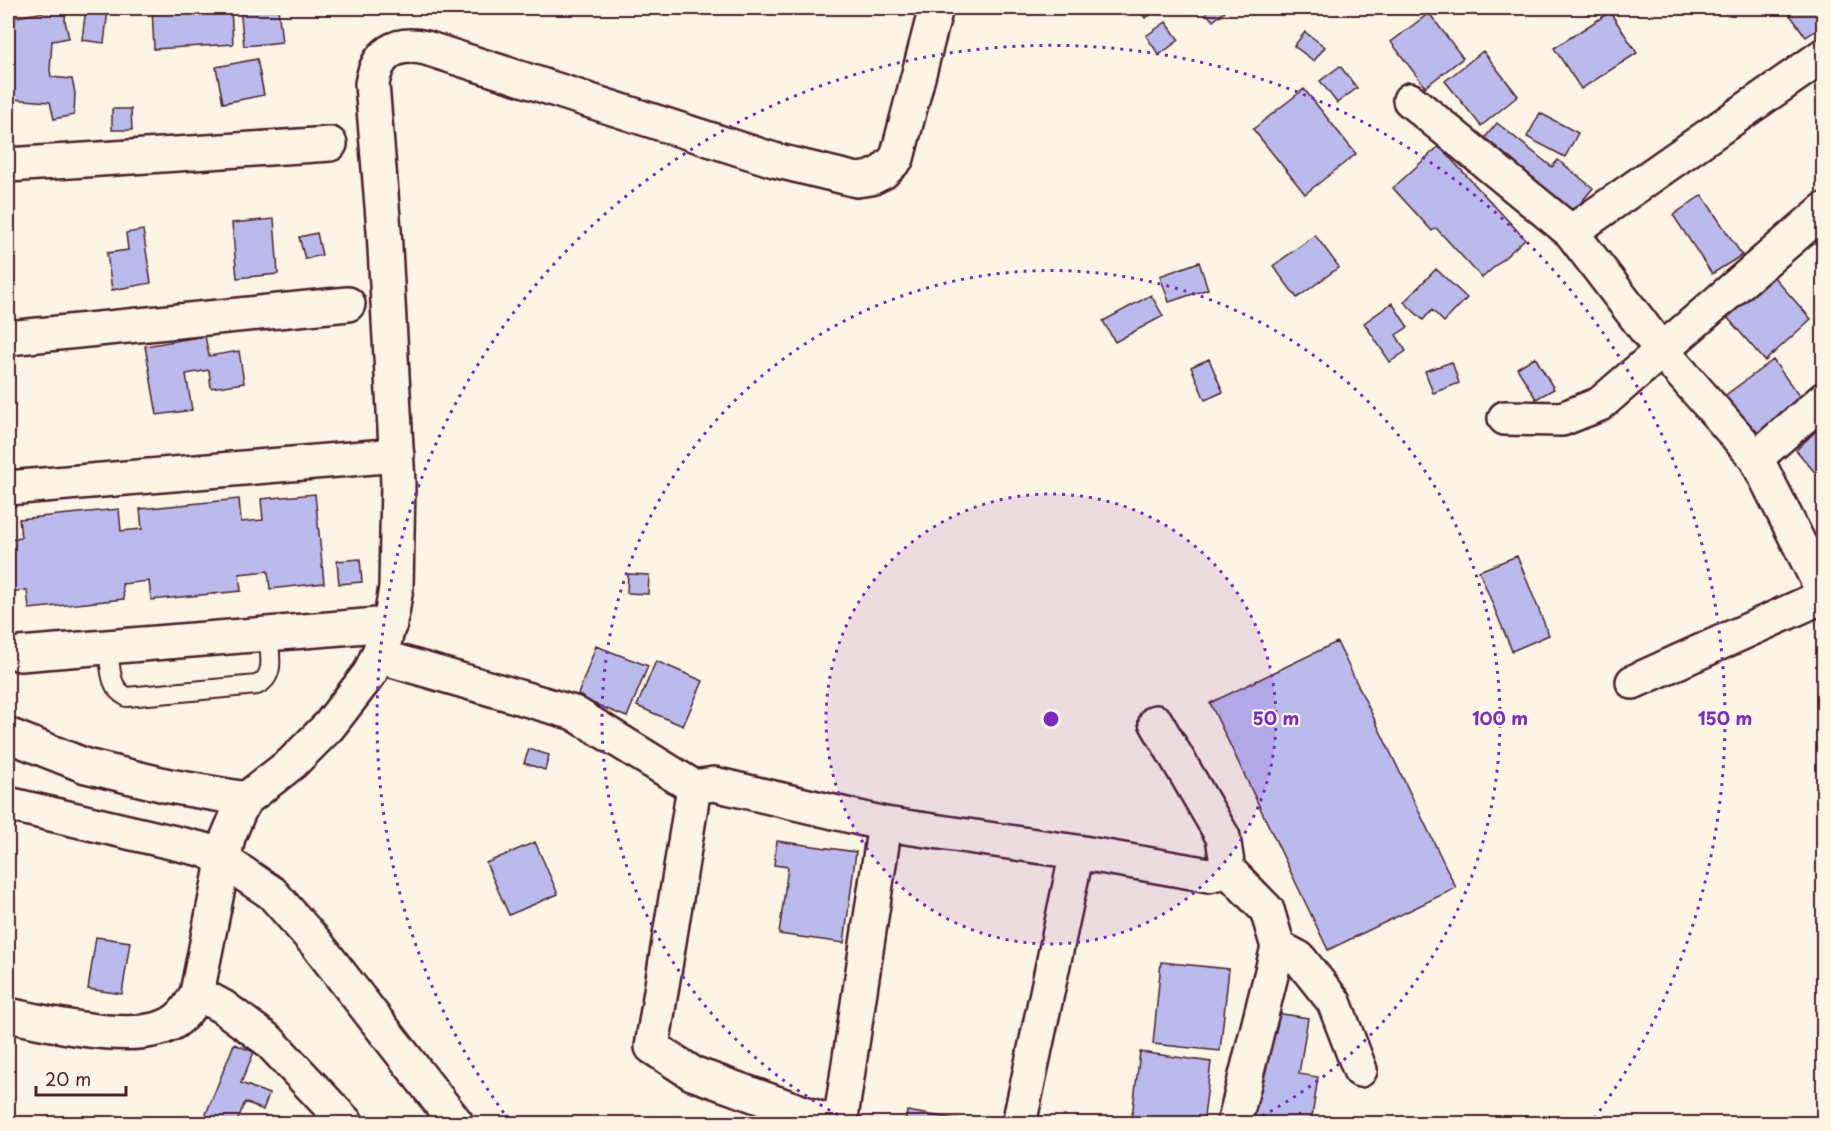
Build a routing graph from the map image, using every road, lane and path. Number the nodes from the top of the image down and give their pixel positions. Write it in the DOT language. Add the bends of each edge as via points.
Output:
graph roads {
  1 [pos="936,8"];
  2 [pos="1824,56"];
  3 [pos="1410,100"];
  4 [pos="330,144"];
  5 [pos="8,165"];
  6 [pos="1824,210"];
  7 [pos="1571,232"];
  8 [pos="348,304"];
  9 [pos="8,338"];
  10 [pos="1662,351"];
  11 [pos="1824,399"];
  12 [pos="1505,418"];
  13 [pos="397,455"];
  14 [pos="1756,458"];
  15 [pos="8,488"];
  16 [pos="1824,594"];
  17 [pos="390,624"];
  18 [pos="268,634"];
  19 [pos="108,647"];
  20 [pos="20,654"];
  21 [pos="378,656"];
  22 [pos="1633,682"];
  23 [pos="1156,723"];
  24 [pos="8,735"];
  25 [pos="694,787"];
  26 [pos="246,799"];
  27 [pos="8,804"];
  28 [pos="885,824"];
  29 [pos="1077,852"];
  30 [pos="222,860"];
  31 [pos="1228,870"];
  32 [pos="1278,947"];
  33 [pos="197,993"];
  34 [pos="8,1015"];
  35 [pos="1360,1070"];
  36 [pos="347,1124"];
  37 [pos="457,1124"];
  38 [pos="835,1124"];
  39 [pos="840,1124"];
  40 [pos="1019,1124"];
  41 [pos="1234,1124"];
  1 -- 13 [label="street" via="897,158 883,172 857,180 774,160 426,48 401,46 389,51 374,71 372,84"];
  2 -- 7 [label="street"];
  3 -- 7 [label="street"];
  4 -- 5 [label="street"];
  6 -- 10 [label="street"];
  7 -- 10 [label="street"];
  8 -- 9 [label="street"];
  10 -- 12 [label="street" via="1600,405 1562,419"];
  10 -- 14 [label="street"];
  11 -- 14 [label="street"];
  13 -- 15 [label="street"];
  13 -- 17 [label="street" via="396,587"];
  14 -- 16 [label="street"];
  16 -- 22 [label="street"];
  17 -- 18 [label="street"];
  17 -- 21 [label="street"];
  18 -- 19 [label="street"];
  18 -- 19 [label="lane" via="271,670 257,685 127,697 113,683"];
  19 -- 20 [label="street"];
  21 -- 25 [label="street" via="574,713"];
  21 -- 26 [label="street" via="370,673 311,746"];
  23 -- 31 [label="street" via="1223,837"];
  24 -- 26 [label="street" via="86,766"];
  25 -- 28 [label="street" via="714,784"];
  25 -- 38 [label="street" via="652,1047 692,1073"];
  26 -- 30 [label="street" via="232,824"];
  27 -- 30 [label="street" via="205,850"];
  28 -- 29 [label="street"];
  28 -- 39 [label="street"];
  29 -- 31 [label="street" via="1209,875"];
  29 -- 40 [label="street"];
  30 -- 33 [label="street"];
  30 -- 37 [label="street" via="272,893 316,943"];
  31 -- 32 [label="street" via="1267,910"];
  32 -- 35 [label="street" via="1299,958 1334,1002"];
  32 -- 41 [label="street"];
  33 -- 34 [label="street" via="177,1021 141,1031 98,1032"];
  33 -- 36 [label="street" via="269,1041"];
}
